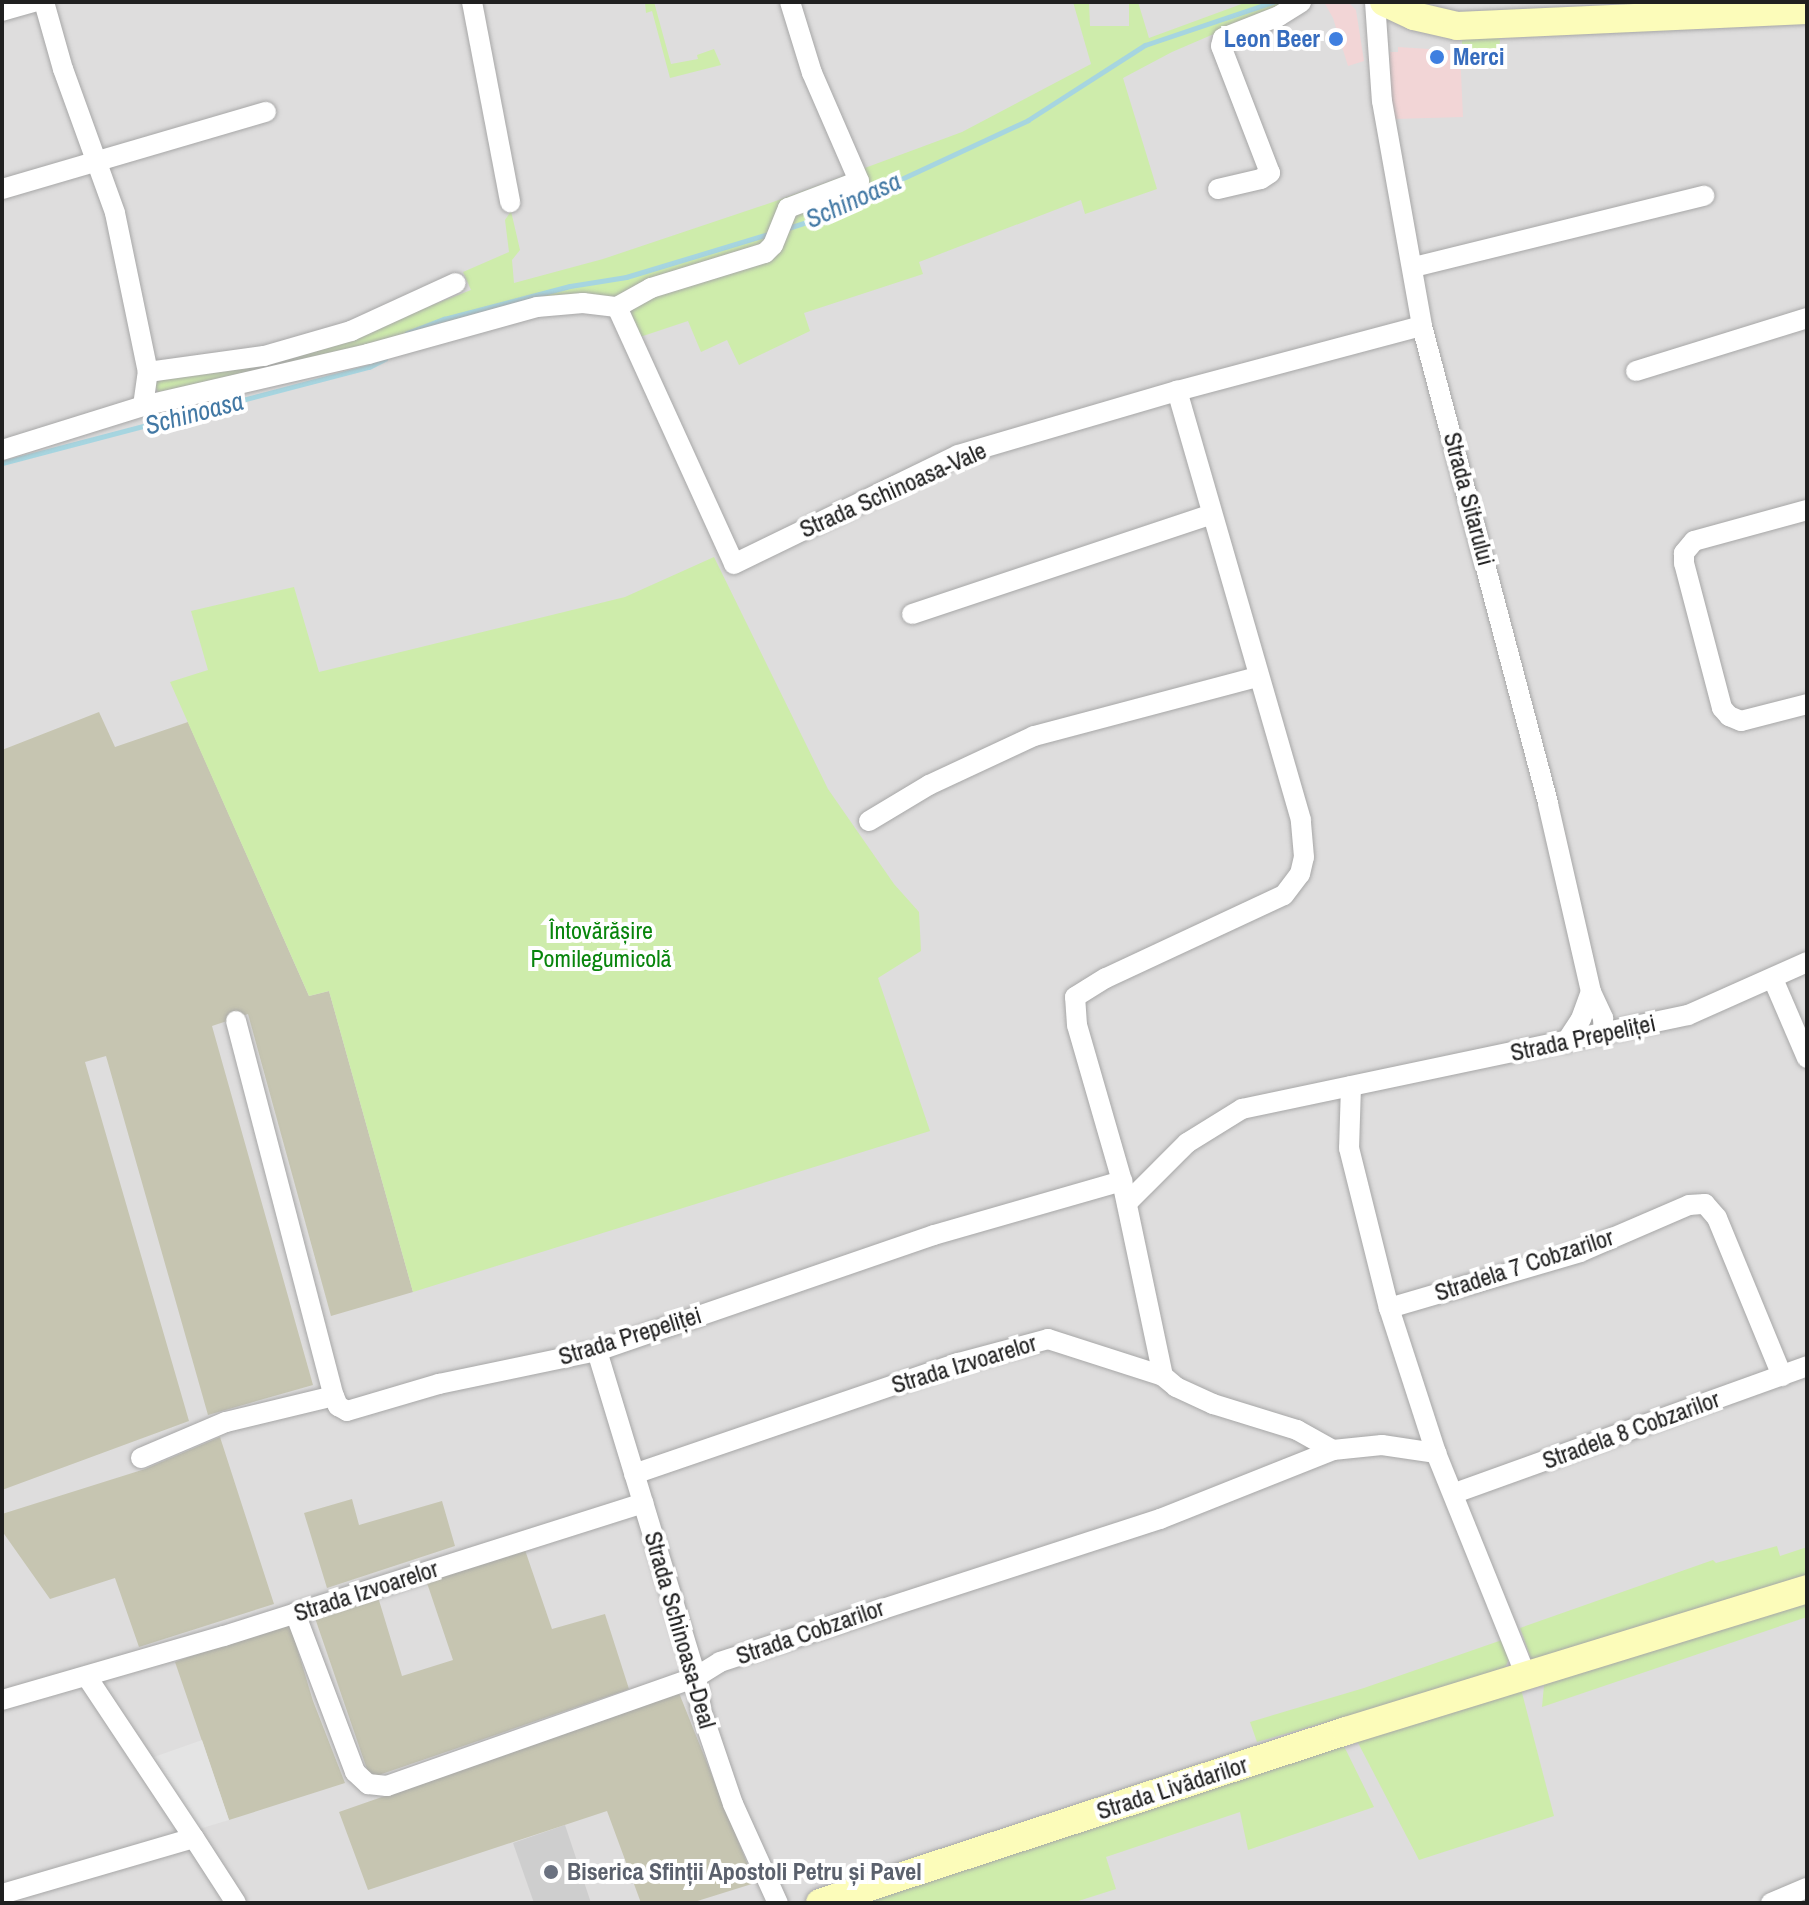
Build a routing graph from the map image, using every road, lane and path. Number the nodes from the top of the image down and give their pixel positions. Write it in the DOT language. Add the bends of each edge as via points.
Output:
graph roads {
  1 [pos="34,2"];
  2 [pos="44,2"];
  3 [pos="472,2"];
  4 [pos="790,2"];
  5 [pos="1301,2"];
  6 [pos="1375,2"];
  7 [pos="1384,2"];
  8 [pos="1807,10"];
  9 [pos="2,11"];
  10 [pos="266,112"];
  11 [pos="96,162"];
  12 [pos="2,189"];
  13 [pos="1218,189"];
  14 [pos="1704,196"];
  15 [pos="510,202"];
  16 [pos="1414,267"];
  17 [pos="456,283"];
  18 [pos="617,307"];
  19 [pos="1807,318"];
  20 [pos="1422,326"];
  21 [pos="1636,371"];
  22 [pos="148,372"];
  23 [pos="1177,391"];
  24 [pos="143,406"];
  25 [pos="2,450"];
  26 [pos="1807,510"];
  27 [pos="1212,514"];
  28 [pos="912,614"];
  29 [pos="1257,677"];
  30 [pos="1807,704"];
  31 [pos="869,821"];
  32 [pos="1807,962"];
  33 [pos="1773,979"];
  34 [pos="1591,992"];
  35 [pos="236,1021"];
  36 [pos="1604,1035"];
  37 [pos="1566,1042"];
  38 [pos="1807,1058"];
  39 [pos="1351,1086"];
  40 [pos="1122,1181"];
  41 [pos="1127,1203"];
  42 [pos="1389,1308"];
  43 [pos="597,1351"];
  44 [pos="1807,1366"];
  45 [pos="1163,1376"];
  46 [pos="1782,1376"];
  47 [pos="334,1396"];
  48 [pos="1333,1450"];
  49 [pos="1436,1453"];
  50 [pos="141,1458"];
  51 [pos="634,1474"];
  52 [pos="1455,1493"];
  53 [pos="643,1503"];
  54 [pos="1807,1589"];
  55 [pos="295,1613"];
  56 [pos="1526,1676"];
  57 [pos="87,1677"];
  58 [pos="696,1677"];
  59 [pos="2,1700"];
  60 [pos="194,1838"];
  61 [pos="1807,1888"];
  62 [pos="2,1894"];
  63 [pos="236,1903"];
  64 [pos="778,1903"];
  65 [pos="820,1903"];
  66 [pos="1771,1903"];
  1 -- 9 [label="street"];
  2 -- 11 [label="street"];
  3 -- 15 [label="street"];
  4 -- 18 [label="street" via="812,73 859,181 788,208 765,253 651,288"];
  5 -- 13 [label="street" via="1223,38 1221,46 1270,173"];
  6 -- 16 [label="street, Strada Sitarului" via="1382,101"];
  7 -- 8 [label="street" via="1457,26"];
  10 -- 11 [label="street"];
  11 -- 12 [label="street"];
  11 -- 22 [label="street" via="126,256"];
  14 -- 16 [label="street"];
  16 -- 20 [label="street, Strada Sitarului"];
  17 -- 22 [label="street" via="336,335 264,356"];
  18 -- 23 [label="street, Strada Schinoasa-Vale" via="734,564 958,455"];
  18 -- 24 [label="street" via="537,307 368,354"];
  19 -- 21 [label="street"];
  20 -- 23 [label="street, Strada Schinoasa-Vale"];
  20 -- 34 [label="street, Strada Sitarului" via="1548,804"];
  22 -- 24 [label="street"];
  23 -- 27 [label="street"];
  24 -- 25 [label="street"];
  26 -- 30 [label="street" via="1694,541 1684,553 1722,708 1735,719 1750,719"];
  27 -- 28 [label="street"];
  27 -- 29 [label="street"];
  29 -- 31 [label="street" via="1034,736 929,785"];
  29 -- 40 [label="street" via="1301,820 1300,874 1284,895 1075,997 1077,1025"];
  32 -- 33 [label="street, Strada Prepeliței"];
  33 -- 36 [label="street, Strada Prepeliței" via="1688,1015"];
  33 -- 38 [label="street"];
  34 -- 36 [label="street, Strada Sitarului"];
  34 -- 37 [label="street"];
  35 -- 47 [label="street"];
  36 -- 37 [label="street, Strada Prepeliței"];
  37 -- 39 [label="street, Strada Prepeliței"];
  39 -- 41 [label="street, Strada Prepeliței" via="1242,1109 1187,1143"];
  39 -- 42 [label="street" via="1349,1148"];
  40 -- 41 [label="street"];
  40 -- 43 [label="street, Strada Prepeliței" via="934,1235"];
  41 -- 45 [label="street"];
  42 -- 46 [label="street, Stradela 7 Cobzarilor" via="1580,1252 1689,1205 1705,1204 1717,1218"];
  42 -- 49 [label="street"];
  43 -- 47 [label="street, Strada Prepeliței" via="439,1384 347,1411"];
  43 -- 51 [label="street, Strada Schinoasa-Deal"];
  44 -- 46 [label="street, Stradela 8 Cobzarilor"];
  45 -- 48 [label="street, Strada Izvoarelor" via="1213,1404 1297,1430"];
  45 -- 51 [label="street, Strada Izvoarelor" via="1065,1342 1033,1340"];
  46 -- 52 [label="street, Stradela 8 Cobzarilor"];
  47 -- 50 [label="street" via="226,1422"];
  48 -- 49 [label="street, Strada Cobzarilor" via="1382,1445"];
  48 -- 58 [label="street, Strada Cobzarilor" via="1160,1519 720,1662"];
  49 -- 52 [label="street"];
  51 -- 53 [label="street, Strada Schinoasa-Deal"];
  52 -- 56 [label="street"];
  53 -- 55 [label="street, Strada Izvoarelor"];
  53 -- 58 [label="street, Strada Schinoasa-Deal"];
  54 -- 56 [label="street, Strada Livădarilor"];
  55 -- 57 [label="street, Strada Izvoarelor"];
  55 -- 58 [label="street, Strada Cobzarilor" via="355,1772 376,1786"];
  56 -- 65 [label="street, Strada Livădarilor"];
  57 -- 59 [label="street, Strada Izvoarelor"];
  57 -- 60 [label="street"];
  58 -- 64 [label="street, Strada Schinoasa-Deal" via="701,1710 733,1804"];
  60 -- 62 [label="street"];
  60 -- 63 [label="street"];
  61 -- 66 [label="street"];
}
